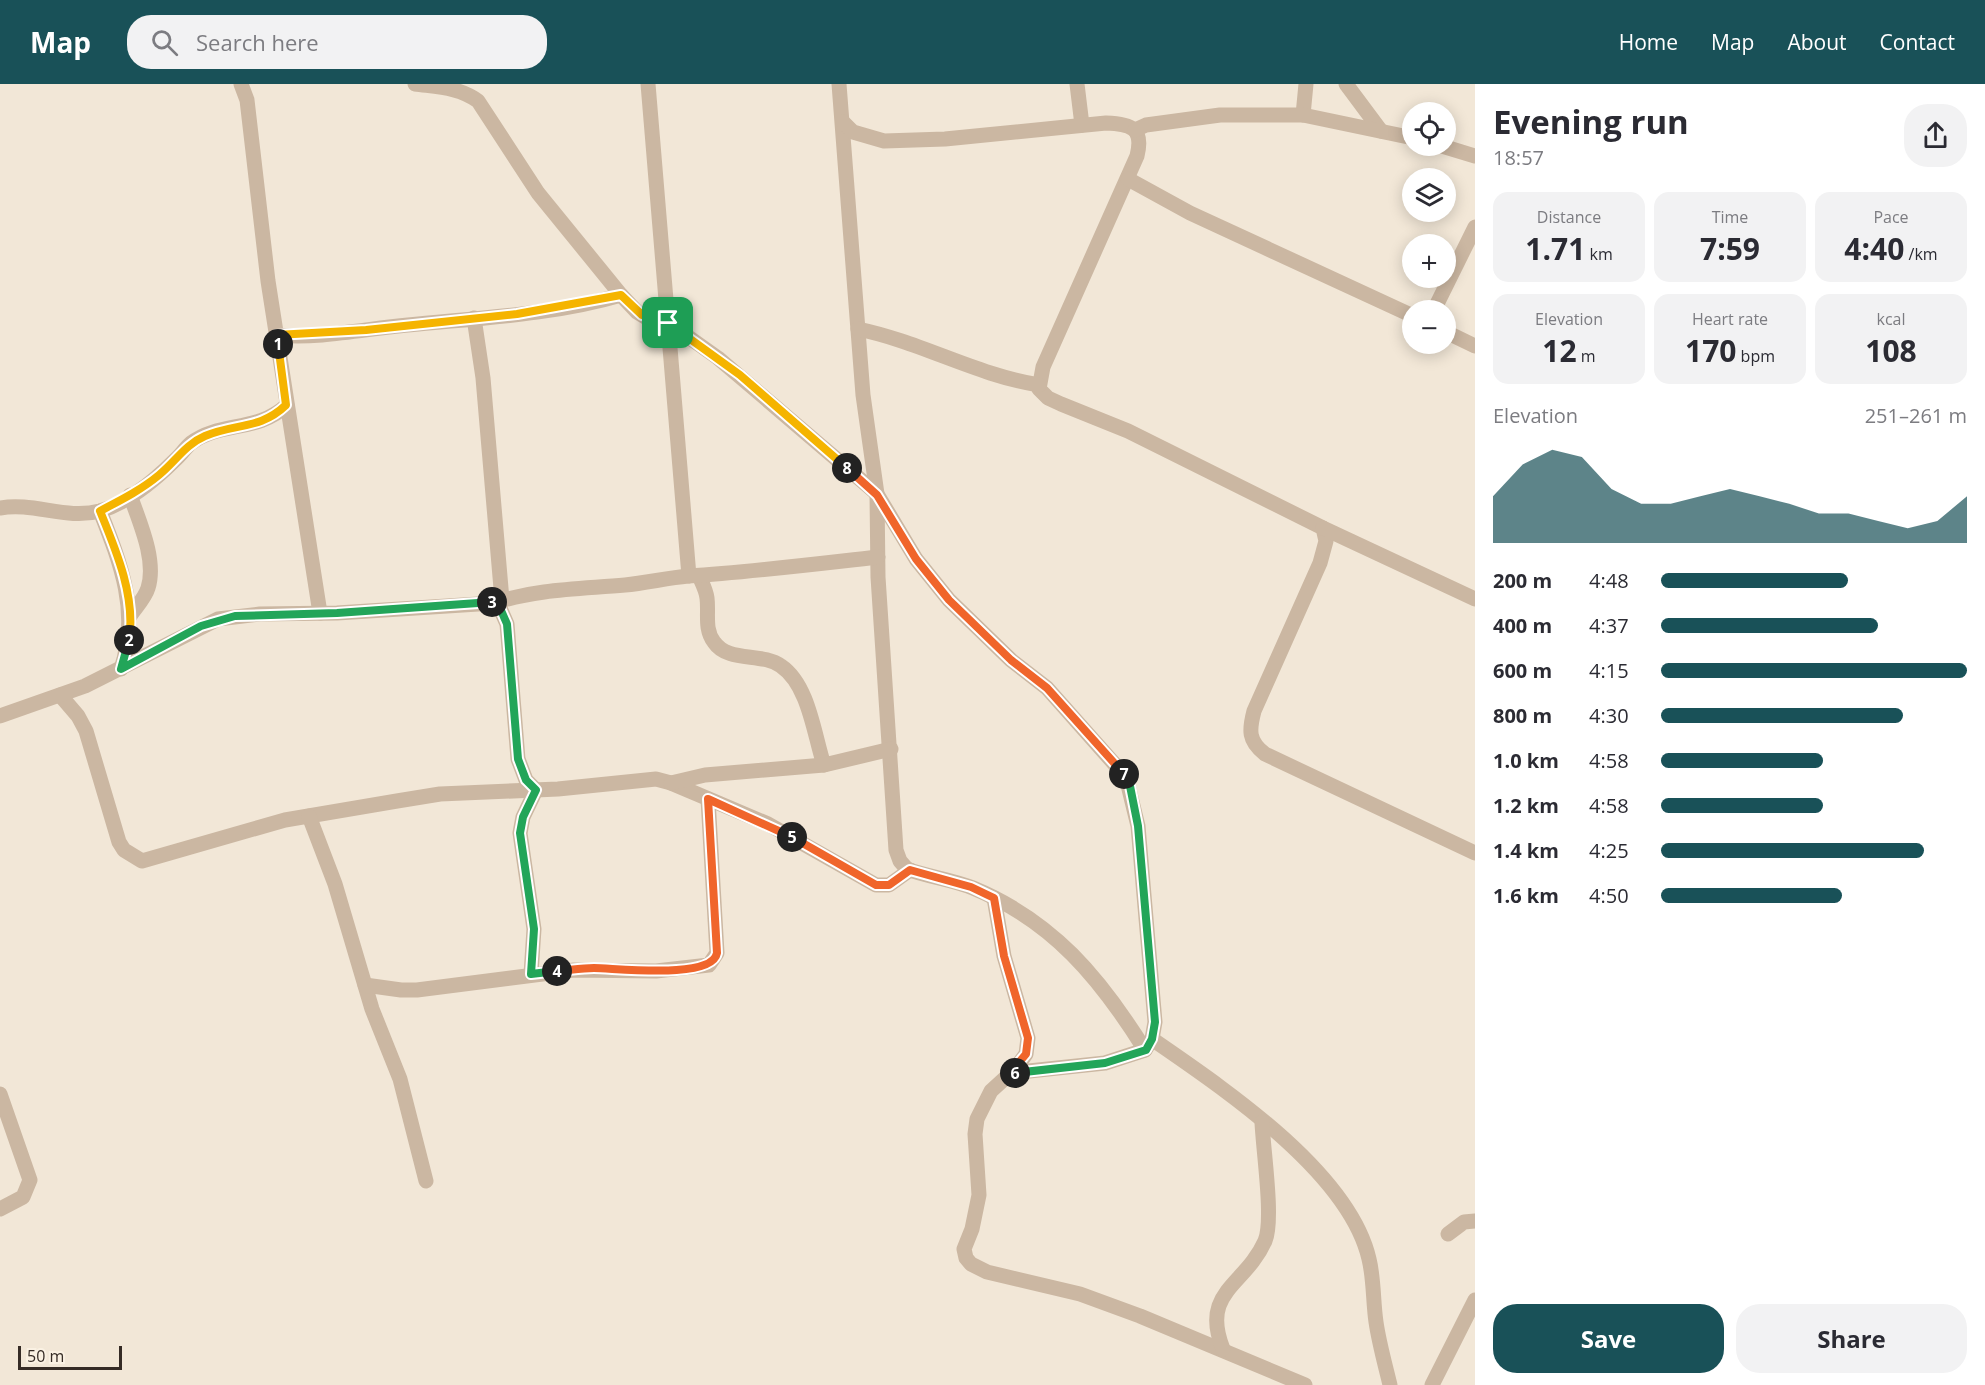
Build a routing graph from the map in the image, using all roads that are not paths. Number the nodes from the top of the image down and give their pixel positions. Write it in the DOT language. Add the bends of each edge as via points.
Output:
graph roads {
  1 [pos="241,84"];
  2 [pos="415,84"];
  3 [pos="648,84"];
  4 [pos="839,84"];
  5 [pos="1077,84"];
  6 [pos="1306,84"];
  7 [pos="1346,84"];
  8 [pos="1302,115"];
  9 [pos="843,122"];
  10 [pos="1082,125"];
  11 [pos="1135,130"];
  12 [pos="1382,131"];
  13 [pos="1402,136"];
  14 [pos="1456,150"];
  15 [pos="1475,156"];
  16 [pos="1128,179"];
  17 [pos="1475,227"];
  18 [pos="621,295"];
  19 [pos="1439,300"];
  20 [pos="1402,311"];
  21 [pos="474,318"];
  22 [pos="668,323"];
  23 [pos="858,329"];
  24 [pos="276,335"];
  25 [pos="1456,337"];
  26 [pos="1475,346"];
  27 [pos="1039,385"];
  28 [pos="286,405"];
  29 [pos="130,495"];
  30 [pos="877,495"];
  31 [pos="0,508"];
  32 [pos="100,511"];
  33 [pos="1323,528"];
  34 [pos="878,557"];
  35 [pos="694,576"];
  36 [pos="1475,598"];
  37 [pos="498,601"];
  38 [pos="320,613"];
  39 [pos="130,616"];
  40 [pos="121,669"];
  41 [pos="60,695"];
  42 [pos="0,716"];
  43 [pos="891,749"];
  44 [pos="824,765"];
  45 [pos="671,783"];
  46 [pos="536,790"];
  47 [pos="708,799"];
  48 [pos="309,816"];
  49 [pos="1475,853"];
  50 [pos="910,870"];
  51 [pos="994,898"];
  52 [pos="531,974"];
  53 [pos="365,985"];
  54 [pos="1149,1045"];
  55 [pos="1010,1073"];
  56 [pos="0,1095"];
  57 [pos="1262,1122"];
  58 [pos="426,1181"];
  59 [pos="0,1209"];
  60 [pos="1475,1221"];
  61 [pos="1448,1234"];
  62 [pos="1475,1300"];
  63 [pos="1223,1349"];
  64 [pos="1305,1385"];
  65 [pos="1389,1385"];
  66 [pos="1432,1385"];
  1 -- 24 [label="street" via="247,100"];
  2 -- 18 [label="street" via="450,88 478,101 538,194"];
  3 -- 22 [label="street"];
  4 -- 9 [label="street"];
  5 -- 10 [label="street"];
  6 -- 8 [label="street"];
  7 -- 12 [label="street"];
  8 -- 11 [label="street" via="1221,115 1146,125"];
  8 -- 12 [label="street"];
  9 -- 10 [label="street" via="853,132 884,141"];
  9 -- 23 [label="street"];
  10 -- 11 [label="street" via="1116,123"];
  11 -- 16 [label="street" via="1140,147"];
  12 -- 13 [label="street"];
  14 -- 15 [label="street"];
  16 -- 20 [label="street" via="1190,213"];
  16 -- 27 [label="street" via="1043,367"];
  17 -- 19 [label="street"];
  18 -- 21 [label="street"];
  18 -- 22 [label="street" via="642,315"];
  21 -- 24 [label="street"];
  21 -- 37 [label="street" via="483,378"];
  22 -- 30 [label="street" via="740,375"];
  22 -- 35 [label="street"];
  23 -- 27 [label="street" via="916,344 1001,377"];
  23 -- 30 [label="street"];
  24 -- 28 [label="street"];
  25 -- 26 [label="street"];
  27 -- 33 [label="street" via="1054,401 1145,439"];
  28 -- 29 [label="street" via="262,422 190,443 159,475"];
  28 -- 38 [label="street"];
  29 -- 32 [label="street"];
  29 -- 39 [label="street" via="144,537 150,577 148,588"];
  30 -- 34 [label="street"];
  30 -- 54 [label="street" via="916,559 949,600 1011,660 1047,688 1126,777 1141,846 1155,1022"];
  31 -- 32 [label="street"];
  32 -- 39 [label="street" via="114,545"];
  33 -- 36 [label="street"];
  33 -- 49 [label="street" via="1326,541 1320,563 1254,711 1251,739 1265,754"];
  34 -- 35 [label="street"];
  34 -- 43 [label="street"];
  35 -- 37 [label="street"];
  35 -- 44 [label="street" via="707,596 708,630 718,648 771,661 792,676 806,703"];
  37 -- 38 [label="street"];
  37 -- 46 [label="street" via="507,624 518,759 526,780"];
  38 -- 40 [label="street" via="260,614 218,620"];
  39 -- 40 [label="street" via="128,650"];
  40 -- 41 [label="street"];
  41 -- 42 [label="street"];
  41 -- 48 [label="street" via="86,731 119,842 142,861 223,840 248,829"];
  43 -- 44 [label="street"];
  43 -- 50 [label="street" via="896,850 900,861"];
  44 -- 45 [label="street" via="705,775"];
  45 -- 46 [label="street" via="632,780"];
  45 -- 47 [label="street"];
  46 -- 48 [label="street" via="440,794"];
  46 -- 52 [label="street" via="520,833 534,929"];
  47 -- 50 [label="street" via="776,828 876,885 889,885"];
  47 -- 52 [label="street" via="717,953 714,961 704,966 656,971 593,968"];
  48 -- 53 [label="street"];
  50 -- 51 [label="street" via="971,887"];
  51 -- 54 [label="street" via="1026,914 1060,941"];
  51 -- 55 [label="street" via="1004,956 1028,1038 1026,1054"];
  52 -- 53 [label="street" via="417,990"];
  53 -- 58 [label="street" via="400,1079"];
  54 -- 55 [label="street" via="1105,1063"];
  54 -- 57 [label="street" via="1206,1076"];
  55 -- 63 [label="street" via="991,1091 977,1119 979,1195 964,1249 966,1258 987,1272 1080,1293"];
  56 -- 59 [label="street" via="30,1180 23,1197"];
  57 -- 63 [label="street" via="1269,1226 1259,1253 1233,1283 1218,1309 1214,1320"];
  57 -- 65 [label="street" via="1329,1182 1354,1217 1369,1259 1376,1324"];
  60 -- 61 [label="street" via="1464,1222"];
  62 -- 66 [label="street"];
  63 -- 64 [label="street"];
}
